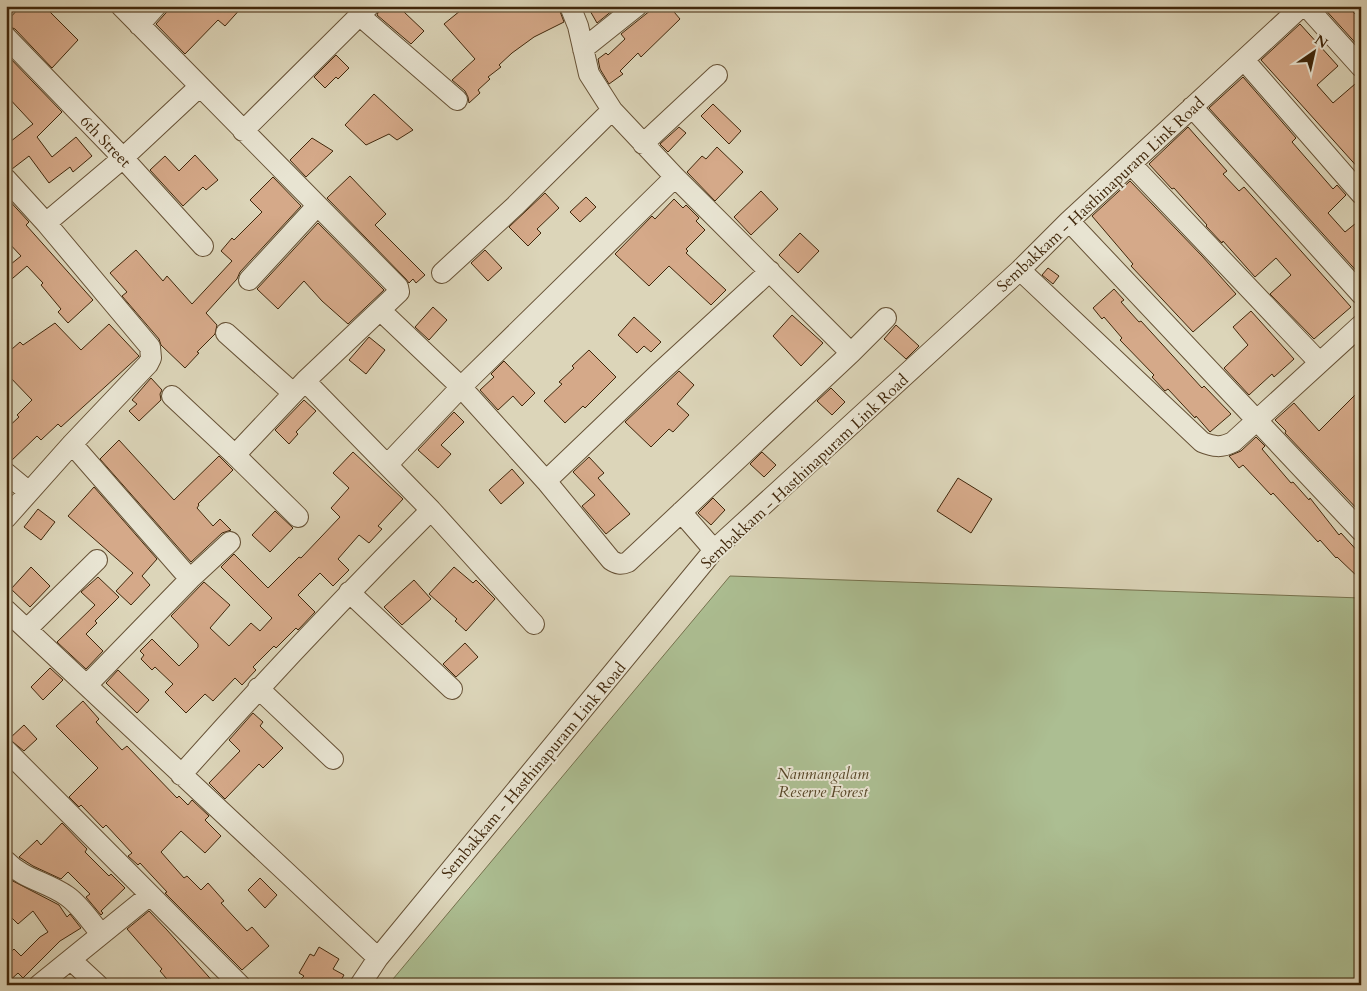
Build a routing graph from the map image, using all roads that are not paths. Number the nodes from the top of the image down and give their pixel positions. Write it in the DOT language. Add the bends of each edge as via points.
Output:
graph roads {
  1 [pos="121,6"];
  2 [pos="156,6"];
  3 [pos="570,6"];
  4 [pos="638,6"];
  5 [pos="1302,6"];
  6 [pos="1306,6"];
  7 [pos="364,10"];
  8 [pos="139,25"];
  9 [pos="6,37"];
  10 [pos="583,49"];
  11 [pos="1244,60"];
  12 [pos="1361,67"];
  13 [pos="717,75"];
  14 [pos="200,87"];
  15 [pos="457,100"];
  16 [pos="1192,108"];
  17 [pos="612,110"];
  18 [pos="243,131"];
  19 [pos="644,144"];
  20 [pos="123,158"];
  21 [pos="1131,164"];
  22 [pos="674,177"];
  23 [pos="6,179"];
  24 [pos="1361,194"];
  25 [pos="318,206"];
  26 [pos="1069,222"];
  27 [pos="46,223"];
  28 [pos="203,246"];
  29 [pos="1020,270"];
  30 [pos="770,271"];
  31 [pos="442,273"];
  32 [pos="249,280"];
  33 [pos="1361,294"];
  34 [pos="380,310"];
  35 [pos="886,318"];
  36 [pos="1361,324"];
  37 [pos="226,333"];
  38 [pos="851,353"];
  39 [pos="1319,362"];
  40 [pos="299,387"];
  41 [pos="461,387"];
  42 [pos="172,396"];
  43 [pos="1256,420"];
  44 [pos="72,444"];
  45 [pos="235,455"];
  46 [pos="388,464"];
  47 [pos="6,473"];
  48 [pos="546,481"];
  49 [pos="29,492"];
  50 [pos="431,510"];
  51 [pos="681,512"];
  52 [pos="298,517"];
  53 [pos="6,518"];
  54 [pos="1361,531"];
  55 [pos="230,542"];
  56 [pos="714,550"];
  57 [pos="97,560"];
  58 [pos="190,579"];
  59 [pos="349,592"];
  60 [pos="6,610"];
  61 [pos="534,624"];
  62 [pos="27,630"];
  63 [pos="87,685"];
  64 [pos="258,688"];
  65 [pos="452,689"];
  66 [pos="6,750"];
  67 [pos="333,759"];
  68 [pos="181,775"];
  69 [pos="8,868"];
  70 [pos="150,895"];
  71 [pos="101,934"];
  72 [pos="378,958"];
  73 [pos="71,960"];
  74 [pos="40,985"];
  75 [pos="98,985"];
  76 [pos="240,985"];
  77 [pos="360,985"];
  1 -- 8 [label="street"];
  2 -- 8 [label="street"];
  3 -- 10 [label="street"];
  4 -- 10 [label="street"];
  5 -- 11 [label="street, Sembakkam - Hasthinapuram Link Road"];
  6 -- 12 [label="street"];
  7 -- 15 [label="street"];
  7 -- 18 [label="street"];
  8 -- 14 [label="street"];
  9 -- 20 [label="street, 6th Street"];
  10 -- 17 [label="street" via="589,74"];
  11 -- 16 [label="street, Sembakkam - Hasthinapuram Link Road"];
  11 -- 24 [label="street"];
  13 -- 19 [label="street"];
  14 -- 18 [label="street"];
  14 -- 20 [label="street"];
  16 -- 21 [label="street, Sembakkam - Hasthinapuram Link Road"];
  16 -- 33 [label="street"];
  17 -- 19 [label="street"];
  17 -- 31 [label="street"];
  18 -- 25 [label="street"];
  19 -- 22 [label="street"];
  20 -- 27 [label="street"];
  20 -- 28 [label="street, 6th Street"];
  21 -- 26 [label="street, Sembakkam - Hasthinapuram Link Road"];
  21 -- 39 [label="street"];
  22 -- 30 [label="street"];
  22 -- 41 [label="street"];
  23 -- 27 [label="street"];
  25 -- 32 [label="street"];
  25 -- 34 [label="street" via="398,287 399,292"];
  26 -- 29 [label="street, Sembakkam - Hasthinapuram Link Road"];
  26 -- 43 [label="street"];
  27 -- 44 [label="street" via="150,347 152,354 148,364"];
  29 -- 43 [label="street" via="1202,442 1224,447"];
  29 -- 56 [label="street, Sembakkam - Hasthinapuram Link Road"];
  30 -- 38 [label="street"];
  30 -- 48 [label="street"];
  34 -- 40 [label="street"];
  34 -- 41 [label="street"];
  35 -- 38 [label="street"];
  36 -- 39 [label="street"];
  37 -- 40 [label="street"];
  38 -- 51 [label="street"];
  39 -- 43 [label="street"];
  40 -- 45 [label="street"];
  40 -- 46 [label="street"];
  41 -- 46 [label="street"];
  41 -- 48 [label="street"];
  42 -- 45 [label="street"];
  43 -- 54 [label="street"];
  44 -- 49 [label="street"];
  44 -- 58 [label="street"];
  45 -- 52 [label="street"];
  46 -- 50 [label="street"];
  47 -- 49 [label="street"];
  48 -- 51 [label="street" via="617,564 628,562"];
  49 -- 53 [label="street"];
  50 -- 59 [label="street"];
  50 -- 61 [label="street"];
  51 -- 56 [label="street"];
  55 -- 58 [label="street"];
  56 -- 72 [label="street, Sembakkam - Hasthinapuram Link Road"];
  57 -- 62 [label="street"];
  58 -- 63 [label="street"];
  59 -- 64 [label="street"];
  59 -- 65 [label="street"];
  60 -- 62 [label="street"];
  62 -- 63 [label="street"];
  63 -- 68 [label="street"];
  64 -- 67 [label="street"];
  64 -- 68 [label="street"];
  66 -- 70 [label="street"];
  68 -- 72 [label="street"];
  69 -- 71 [label="street" via="69,897"];
  70 -- 71 [label="street"];
  70 -- 76 [label="street"];
  71 -- 73 [label="street"];
  72 -- 77 [label="street, Sembakkam - Hasthinapuram Link Road"];
  73 -- 74 [label="street"];
  73 -- 75 [label="street"];
}
